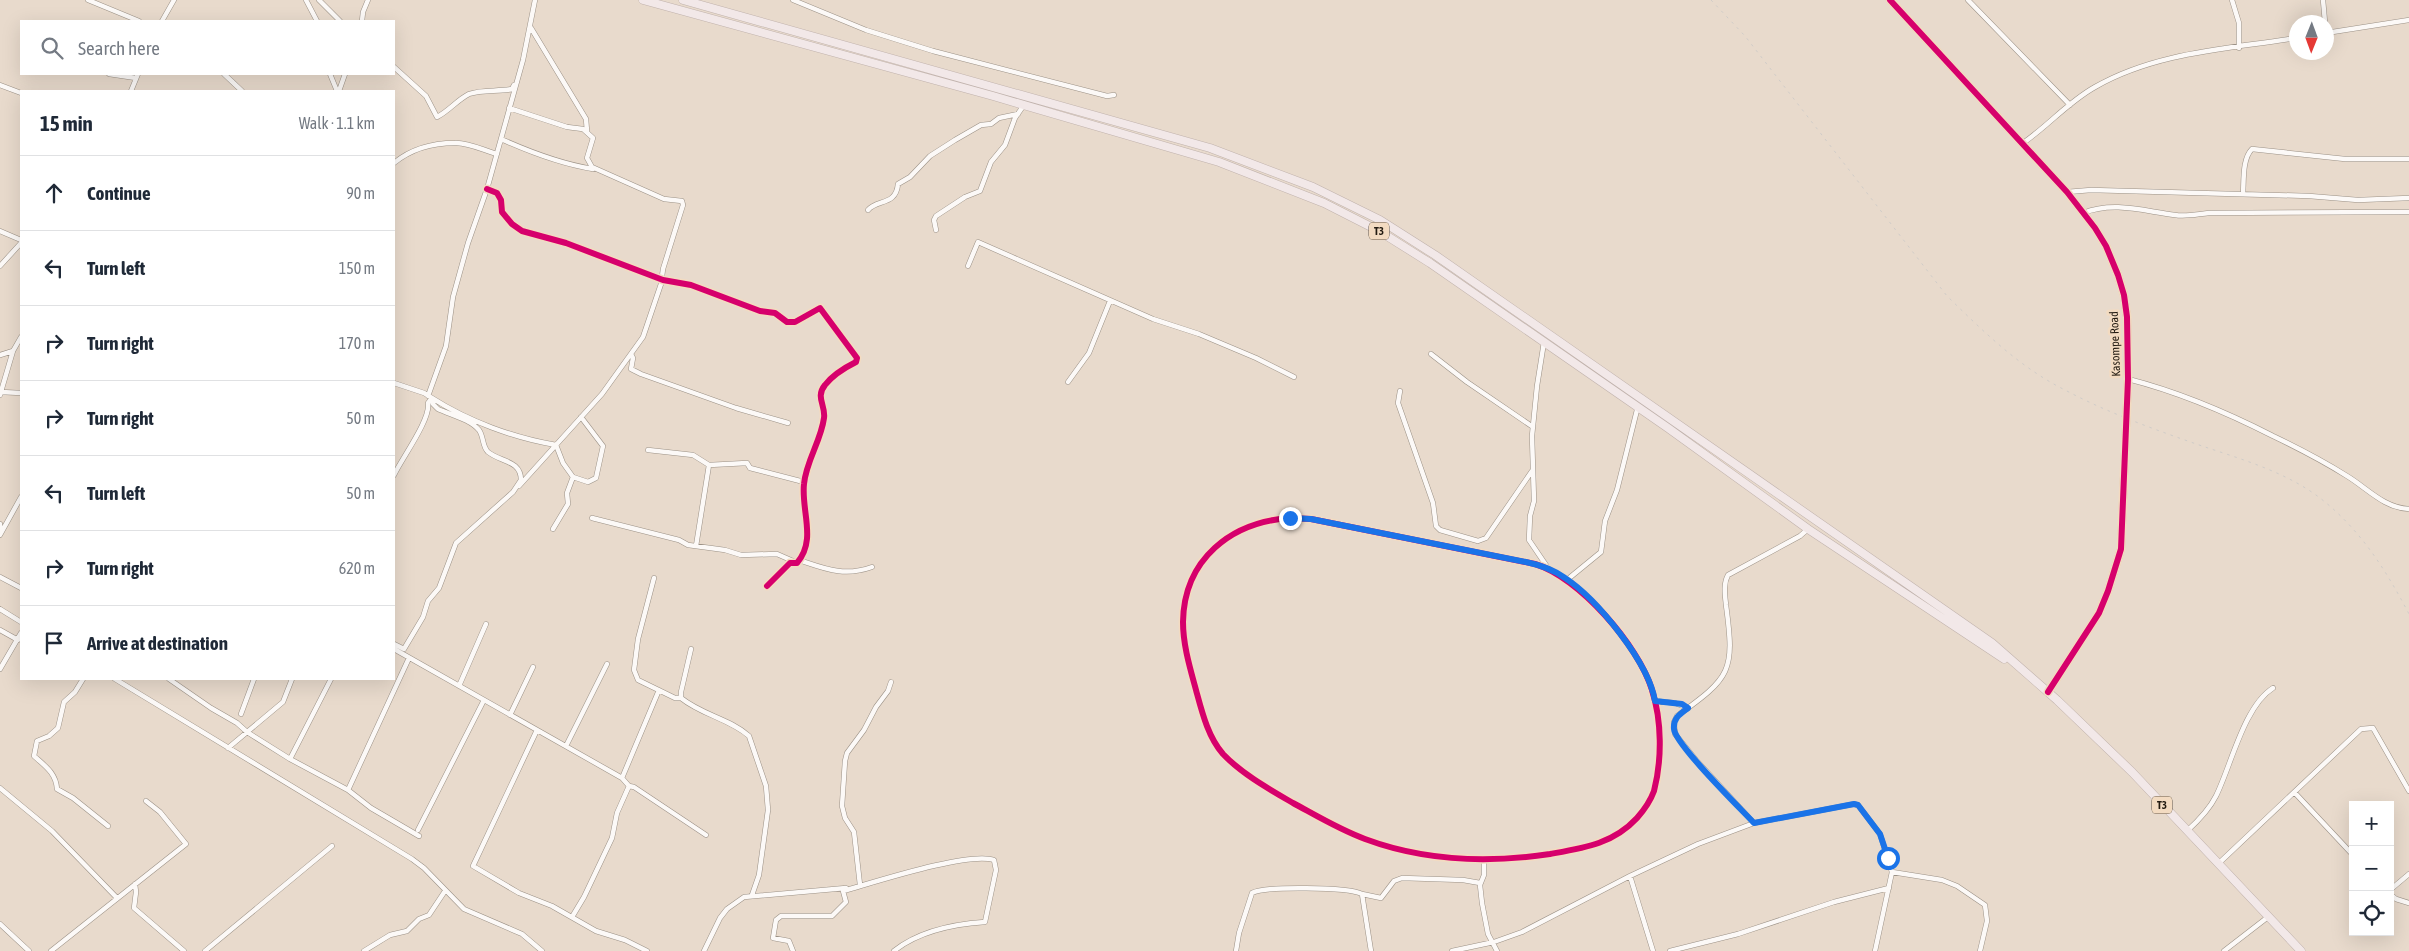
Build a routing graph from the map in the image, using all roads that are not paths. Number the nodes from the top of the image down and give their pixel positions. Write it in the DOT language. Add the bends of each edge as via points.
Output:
graph roads {
  1 [pos="88,0"];
  2 [pos="174,0"];
  3 [pos="306,0"];
  4 [pos="319,0"];
  5 [pos="368,0"];
  6 [pos="535,0"];
  7 [pos="643,0"];
  8 [pos="683,0"];
  9 [pos="793,0"];
  10 [pos="1890,0"];
  11 [pos="1968,0"];
  12 [pos="2232,0"];
  13 [pos="2323,0"];
  14 [pos="2324,15"];
  15 [pos="138,20"];
  16 [pos="163,20"];
  17 [pos="316,20"];
  18 [pos="339,20"];
  19 [pos="362,20"];
  20 [pos="2409,20"];
  21 [pos="530,28"];
  22 [pos="2334,33"];
  23 [pos="2289,39"];
  24 [pos="2239,48"];
  25 [pos="395,68"];
  26 [pos="123,75"];
  27 [pos="225,75"];
  28 [pos="330,75"];
  29 [pos="345,75"];
  30 [pos="138,76"];
  31 [pos="518,77"];
  32 [pos="0,85"];
  33 [pos="131,90"];
  34 [pos="241,90"];
  35 [pos="338,90"];
  36 [pos="338,90"];
  37 [pos="20,93"];
  38 [pos="1114,95"];
  39 [pos="1024,105"];
  40 [pos="2070,105"];
  41 [pos="509,108"];
  42 [pos="1018,114"];
  43 [pos="587,131"];
  44 [pos="501,139"];
  45 [pos="2023,144"];
  46 [pos="497,154"];
  47 [pos="2409,159"];
  48 [pos="395,162"];
  49 [pos="599,170"];
  50 [pos="487,189"];
  51 [pos="2067,192"];
  52 [pos="2243,194"];
  53 [pos="2409,198"];
  54 [pos="868,210"];
  55 [pos="2409,212"];
  56 [pos="2083,213"];
  57 [pos="936,230"];
  58 [pos="0,232"];
  59 [pos="20,241"];
  60 [pos="20,242"];
  61 [pos="0,266"];
  62 [pos="968,266"];
  63 [pos="662,279"];
  64 [pos="1110,301"];
  65 [pos="20,339"];
  66 [pos="1544,342"];
  67 [pos="13,352"];
  68 [pos="630,354"];
  69 [pos="1431,354"];
  70 [pos="0,355"];
  71 [pos="1294,377"];
  72 [pos="2128,379"];
  73 [pos="395,382"];
  74 [pos="1068,382"];
  75 [pos="1400,391"];
  76 [pos="20,393"];
  77 [pos="1,394"];
  78 [pos="430,397"];
  79 [pos="1638,406"];
  80 [pos="581,417"];
  81 [pos="788,423"];
  82 [pos="1533,427"];
  83 [pos="556,445"];
  84 [pos="648,450"];
  85 [pos="709,465"];
  86 [pos="1532,470"];
  87 [pos="395,473"];
  88 [pos="573,477"];
  89 [pos="804,482"];
  90 [pos="519,486"];
  91 [pos="20,499"];
  92 [pos="2409,509"];
  93 [pos="592,518"];
  94 [pos="0,524"];
  95 [pos="0,528"];
  96 [pos="553,529"];
  97 [pos="1808,529"];
  98 [pos="0,534"];
  99 [pos="696,546"];
  100 [pos="798,562"];
  101 [pos="872,568"];
  102 [pos="1548,568"];
  103 [pos="0,577"];
  104 [pos="654,578"];
  105 [pos="1568,579"];
  106 [pos="767,586"];
  107 [pos="20,587"];
  108 [pos="0,609"];
  109 [pos="20,621"];
  110 [pos="486,624"];
  111 [pos="0,630"];
  112 [pos="20,635"];
  113 [pos="18,640"];
  114 [pos="395,644"];
  115 [pos="690,649"];
  116 [pos="395,650"];
  117 [pos="409,658"];
  118 [pos="607,664"];
  119 [pos="2017,666"];
  120 [pos="533,667"];
  121 [pos="0,669"];
  122 [pos="82,680"];
  123 [pos="117,680"];
  124 [pos="171,680"];
  125 [pos="254,680"];
  126 [pos="292,680"];
  127 [pos="331,680"];
  128 [pos="891,682"];
  129 [pos="459,686"];
  130 [pos="2273,688"];
  131 [pos="659,690"];
  132 [pos="2048,692"];
  133 [pos="682,698"];
  134 [pos="484,700"];
  135 [pos="1655,701"];
  136 [pos="1688,708"];
  137 [pos="241,714"];
  138 [pos="510,715"];
  139 [pos="537,730"];
  140 [pos="247,732"];
  141 [pos="566,746"];
  142 [pos="228,748"];
  143 [pos="290,759"];
  144 [pos="622,778"];
  145 [pos="629,786"];
  146 [pos="0,788"];
  147 [pos="348,790"];
  148 [pos="2409,791"];
  149 [pos="2296,793"];
  150 [pos="146,801"];
  151 [pos="1754,823"];
  152 [pos="108,826"];
  153 [pos="418,830"];
  154 [pos="2187,831"];
  155 [pos="706,835"];
  156 [pos="419,836"];
  157 [pos="332,846"];
  158 [pos="2349,851"];
  159 [pos="1484,860"];
  160 [pos="2218,864"];
  161 [pos="1892,872"];
  162 [pos="2409,874"];
  163 [pos="1630,876"];
  164 [pos="1480,883"];
  165 [pos="135,884"];
  166 [pos="858,886"];
  167 [pos="2394,887"];
  168 [pos="1888,888"];
  169 [pos="445,891"];
  170 [pos="1362,894"];
  171 [pos="752,895"];
  172 [pos="2394,897"];
  173 [pos="117,898"];
  174 [pos="2409,903"];
  175 [pos="572,917"];
  176 [pos="2268,917"];
  177 [pos="0,924"];
  178 [pos="1494,942"];
  179 [pos="29,951"];
  180 [pos="51,951"];
  181 [pos="184,951"];
  182 [pos="205,951"];
  183 [pos="364,951"];
  184 [pos="542,951"];
  185 [pos="647,951"];
  186 [pos="704,951"];
  187 [pos="794,951"];
  188 [pos="894,951"];
  189 [pos="1236,951"];
  190 [pos="1371,951"];
  191 [pos="1452,951"];
  192 [pos="1497,951"];
  193 [pos="1653,951"];
  194 [pos="1670,951"];
  195 [pos="1875,951"];
  196 [pos="1980,951"];
  197 [pos="2224,951"];
  198 [pos="2301,951"];
  1 -- 15 [label="street"];
  2 -- 16 [label="street"];
  3 -- 17 [label="street"];
  4 -- 18 [label="street"];
  5 -- 19 [label="street"];
  6 -- 21 [label="street"];
  7 -- 39 [label="highway, T3"];
  8 -- 119 [label="highway, T3" via="1210,148 1322,191 1380,220 1435,255 1889,569 1992,643"];
  9 -- 38 [label="street" via="866,30 933,51 1107,96"];
  10 -- 45 [label="street, Kasompe Road"];
  11 -- 40 [label="street"];
  12 -- 24 [label="street" via="2239,23"];
  13 -- 14 [label="street"];
  20 -- 22 [label="street"];
  21 -- 31 [label="street"];
  21 -- 43 [label="street" via="586,119"];
  23 -- 24 [label="street"];
  24 -- 40 [label="street" via="2154,61 2128,70"];
  25 -- 31 [label="street" via="426,96 437,117 470,94 512,89"];
  26 -- 30 [label="street"];
  27 -- 34 [label="street"];
  28 -- 35 [label="street"];
  29 -- 36 [label="street"];
  30 -- 33 [label="street"];
  31 -- 41 [label="street"];
  32 -- 37 [label="street"];
  39 -- 42 [label="street"];
  39 -- 66 [label="highway, T3" via="1219,162 1324,203 1379,231 1430,263"];
  40 -- 45 [label="street"];
  41 -- 43 [label="street"];
  41 -- 44 [label="street"];
  42 -- 54 [label="street" via="980,126 930,156 910,177 898,184 897,192 886,203"];
  42 -- 57 [label="street" via="1005,145 991,162 980,191 936,216"];
  43 -- 49 [label="street" via="593,138 588,162"];
  44 -- 46 [label="street"];
  44 -- 49 [label="street" via="530,152"];
  45 -- 51 [label="street, Kasompe Road"];
  46 -- 48 [label="street" via="457,142 407,152"];
  46 -- 50 [label="street"];
  47 -- 52 [label="street" via="2345,160 2252,149 2244,167"];
  49 -- 63 [label="street" via="664,199 682,201 682,213"];
  50 -- 63 [label="street" via="498,193 504,215 522,231 566,243"];
  50 -- 78 [label="street" via="453,297 446,346"];
  51 -- 52 [label="street"];
  51 -- 56 [label="street, Kasompe Road"];
  52 -- 53 [label="street" via="2358,200"];
  55 -- 56 [label="street" via="2176,216 2132,207 2107,207"];
  56 -- 72 [label="street, Kasompe Road" via="2106,246 2124,295 2128,317"];
  58 -- 59 [label="street"];
  60 -- 61 [label="street"];
  62 -- 64 [label="street" via="978,242"];
  63 -- 68 [label="street" via="643,337"];
  63 -- 89 [label="street" via="691,285 760,311 775,313 787,322 795,322 820,308 845,340 857,358 856,362 825,384 820,398 825,416"];
  64 -- 71 [label="street" via="1227,345"];
  64 -- 74 [label="street" via="1089,353"];
  65 -- 67 [label="street"];
  66 -- 79 [label="highway, T3"];
  66 -- 82 [label="street"];
  67 -- 70 [label="street"];
  67 -- 77 [label="street"];
  68 -- 80 [label="street"];
  68 -- 81 [label="street" via="632,370 641,374"];
  69 -- 82 [label="street"];
  72 -- 92 [label="street" via="2168,390 2255,427 2347,476 2386,503"];
  72 -- 132 [label="street, Kasompe Road" via="2121,549 2099,613"];
  73 -- 78 [label="street"];
  75 -- 86 [label="street" via="1398,403 1433,503 1436,526 1440,530 1478,541 1486,538"];
  76 -- 77 [label="street"];
  78 -- 83 [label="street" via="484,423 532,441"];
  78 -- 87 [label="street" via="424,422"];
  78 -- 90 [label="street" via="438,409 466,420 479,430 490,453 514,464 521,475"];
  79 -- 97 [label="highway, T3"];
  79 -- 105 [label="street" via="1617,490 1605,521 1601,552"];
  80 -- 83 [label="street"];
  80 -- 88 [label="street" via="602,446 596,478 588,482"];
  82 -- 86 [label="street"];
  83 -- 88 [label="street"];
  83 -- 90 [label="street"];
  84 -- 85 [label="street" via="693,456"];
  85 -- 89 [label="street" via="747,463 750,468"];
  85 -- 99 [label="street"];
  86 -- 102 [label="street" via="1534,501 1530,515 1530,540"];
  88 -- 96 [label="street" via="567,493 568,504"];
  89 -- 100 [label="street" via="808,529 806,546"];
  90 -- 114 [label="street" via="456,543 439,588 428,601 412,636 404,648"];
  91 -- 98 [label="street"];
  93 -- 99 [label="street"];
  94 -- 95 [label="street"];
  97 -- 119 [label="highway, T3"];
  97 -- 136 [label="street" via="1728,575 1724,585 1730,643 1727,670 1715,687"];
  99 -- 100 [label="street" via="741,555 777,554"];
  100 -- 101 [label="street" via="839,572 857,573"];
  100 -- 106 [label="street" via="790,563"];
  102 -- 105 [label="street"];
  102 -- 159 [label="street" via="1311,519 1277,519 1238,530 1206,556 1195,573 1186,603 1183,621 1186,646 1198,697 1212,737 1232,762 1288,800 1362,838 1395,849"];
  103 -- 107 [label="street"];
  104 -- 131 [label="street" via="638,639 634,670 638,680"];
  105 -- 135 [label="street" via="1594,603 1619,634 1643,669"];
  108 -- 109 [label="street"];
  110 -- 129 [label="street"];
  111 -- 113 [label="street"];
  112 -- 113 [label="street"];
  113 -- 121 [label="street"];
  115 -- 133 [label="street"];
  116 -- 117 [label="street"];
  117 -- 129 [label="street"];
  117 -- 147 [label="street"];
  118 -- 141 [label="street"];
  119 -- 132 [label="highway, T3"];
  120 -- 138 [label="street"];
  122 -- 152 [label="street" via="64,702 58,728 36,741 34,756 52,772 57,789"];
  123 -- 142 [label="street"];
  124 -- 140 [label="street"];
  125 -- 137 [label="street"];
  126 -- 140 [label="street" via="283,702"];
  127 -- 143 [label="street"];
  128 -- 166 [label="street" via="845,760 842,806 854,832"];
  129 -- 134 [label="street"];
  130 -- 154 [label="street" via="2263,696 2240,733 2215,798"];
  131 -- 133 [label="street"];
  131 -- 144 [label="street"];
  132 -- 154 [label="highway, T3" via="2126,766"];
  133 -- 171 [label="street" via="702,712 743,730 753,742 766,786 768,810 759,875"];
  134 -- 138 [label="street"];
  134 -- 153 [label="street"];
  135 -- 136 [label="street" via="1682,704"];
  135 -- 159 [label="street" via="1659,744 1657,779 1648,805 1630,825 1614,838 1588,847"];
  136 -- 151 [label="street" via="1677,716 1675,734"];
  138 -- 139 [label="street"];
  139 -- 141 [label="street"];
  139 -- 175 [label="street" via="473,866 519,893"];
  140 -- 142 [label="street"];
  140 -- 143 [label="street"];
  141 -- 144 [label="street"];
  142 -- 169 [label="street" via="412,859"];
  143 -- 147 [label="street"];
  144 -- 145 [label="street"];
  145 -- 155 [label="street"];
  145 -- 175 [label="street" via="617,813 612,838"];
  146 -- 173 [label="street" via="52,831"];
  147 -- 156 [label="street" via="370,808"];
  148 -- 149 [label="street" via="2372,728 2366,727"];
  149 -- 158 [label="street"];
  149 -- 160 [label="street"];
  150 -- 165 [label="street" via="160,812 186,844"];
  151 -- 161 [label="street" via="1858,805 1880,834"];
  151 -- 163 [label="street" via="1698,844"];
  154 -- 160 [label="highway, T3"];
  157 -- 182 [label="street"];
  159 -- 164 [label="street" via="1484,877"];
  160 -- 176 [label="highway, T3"];
  161 -- 168 [label="street"];
  161 -- 196 [label="street" via="1942,880 1986,905 1987,921"];
  162 -- 167 [label="street"];
  163 -- 178 [label="street" via="1535,926"];
  163 -- 193 [label="street"];
  164 -- 170 [label="street" via="1399,879 1381,898"];
  164 -- 178 [label="street" via="1488,931"];
  165 -- 173 [label="street"];
  165 -- 181 [label="street" via="134,908"];
  166 -- 171 [label="street" via="762,897"];
  166 -- 187 [label="street" via="843,891 846,902 832,916 781,916 776,920 774,938 789,941"];
  166 -- 188 [label="street" via="957,862 987,858 996,863 985,922 931,932"];
  168 -- 194 [label="street" via="1738,934"];
  168 -- 195 [label="street"];
  169 -- 183 [label="street" via="429,915 419,919 407,931 390,935"];
  169 -- 184 [label="street" via="464,909 522,934"];
  170 -- 189 [label="street" via="1319,889 1255,891 1248,901"];
  170 -- 190 [label="street"];
  171 -- 186 [label="street" via="727,909"];
  172 -- 174 [label="street"];
  173 -- 180 [label="street"];
  175 -- 185 [label="street" via="596,932 625,940"];
  176 -- 197 [label="street"];
  176 -- 198 [label="highway, T3"];
  177 -- 179 [label="street"];
  178 -- 191 [label="street"];
  178 -- 192 [label="street"];
}
